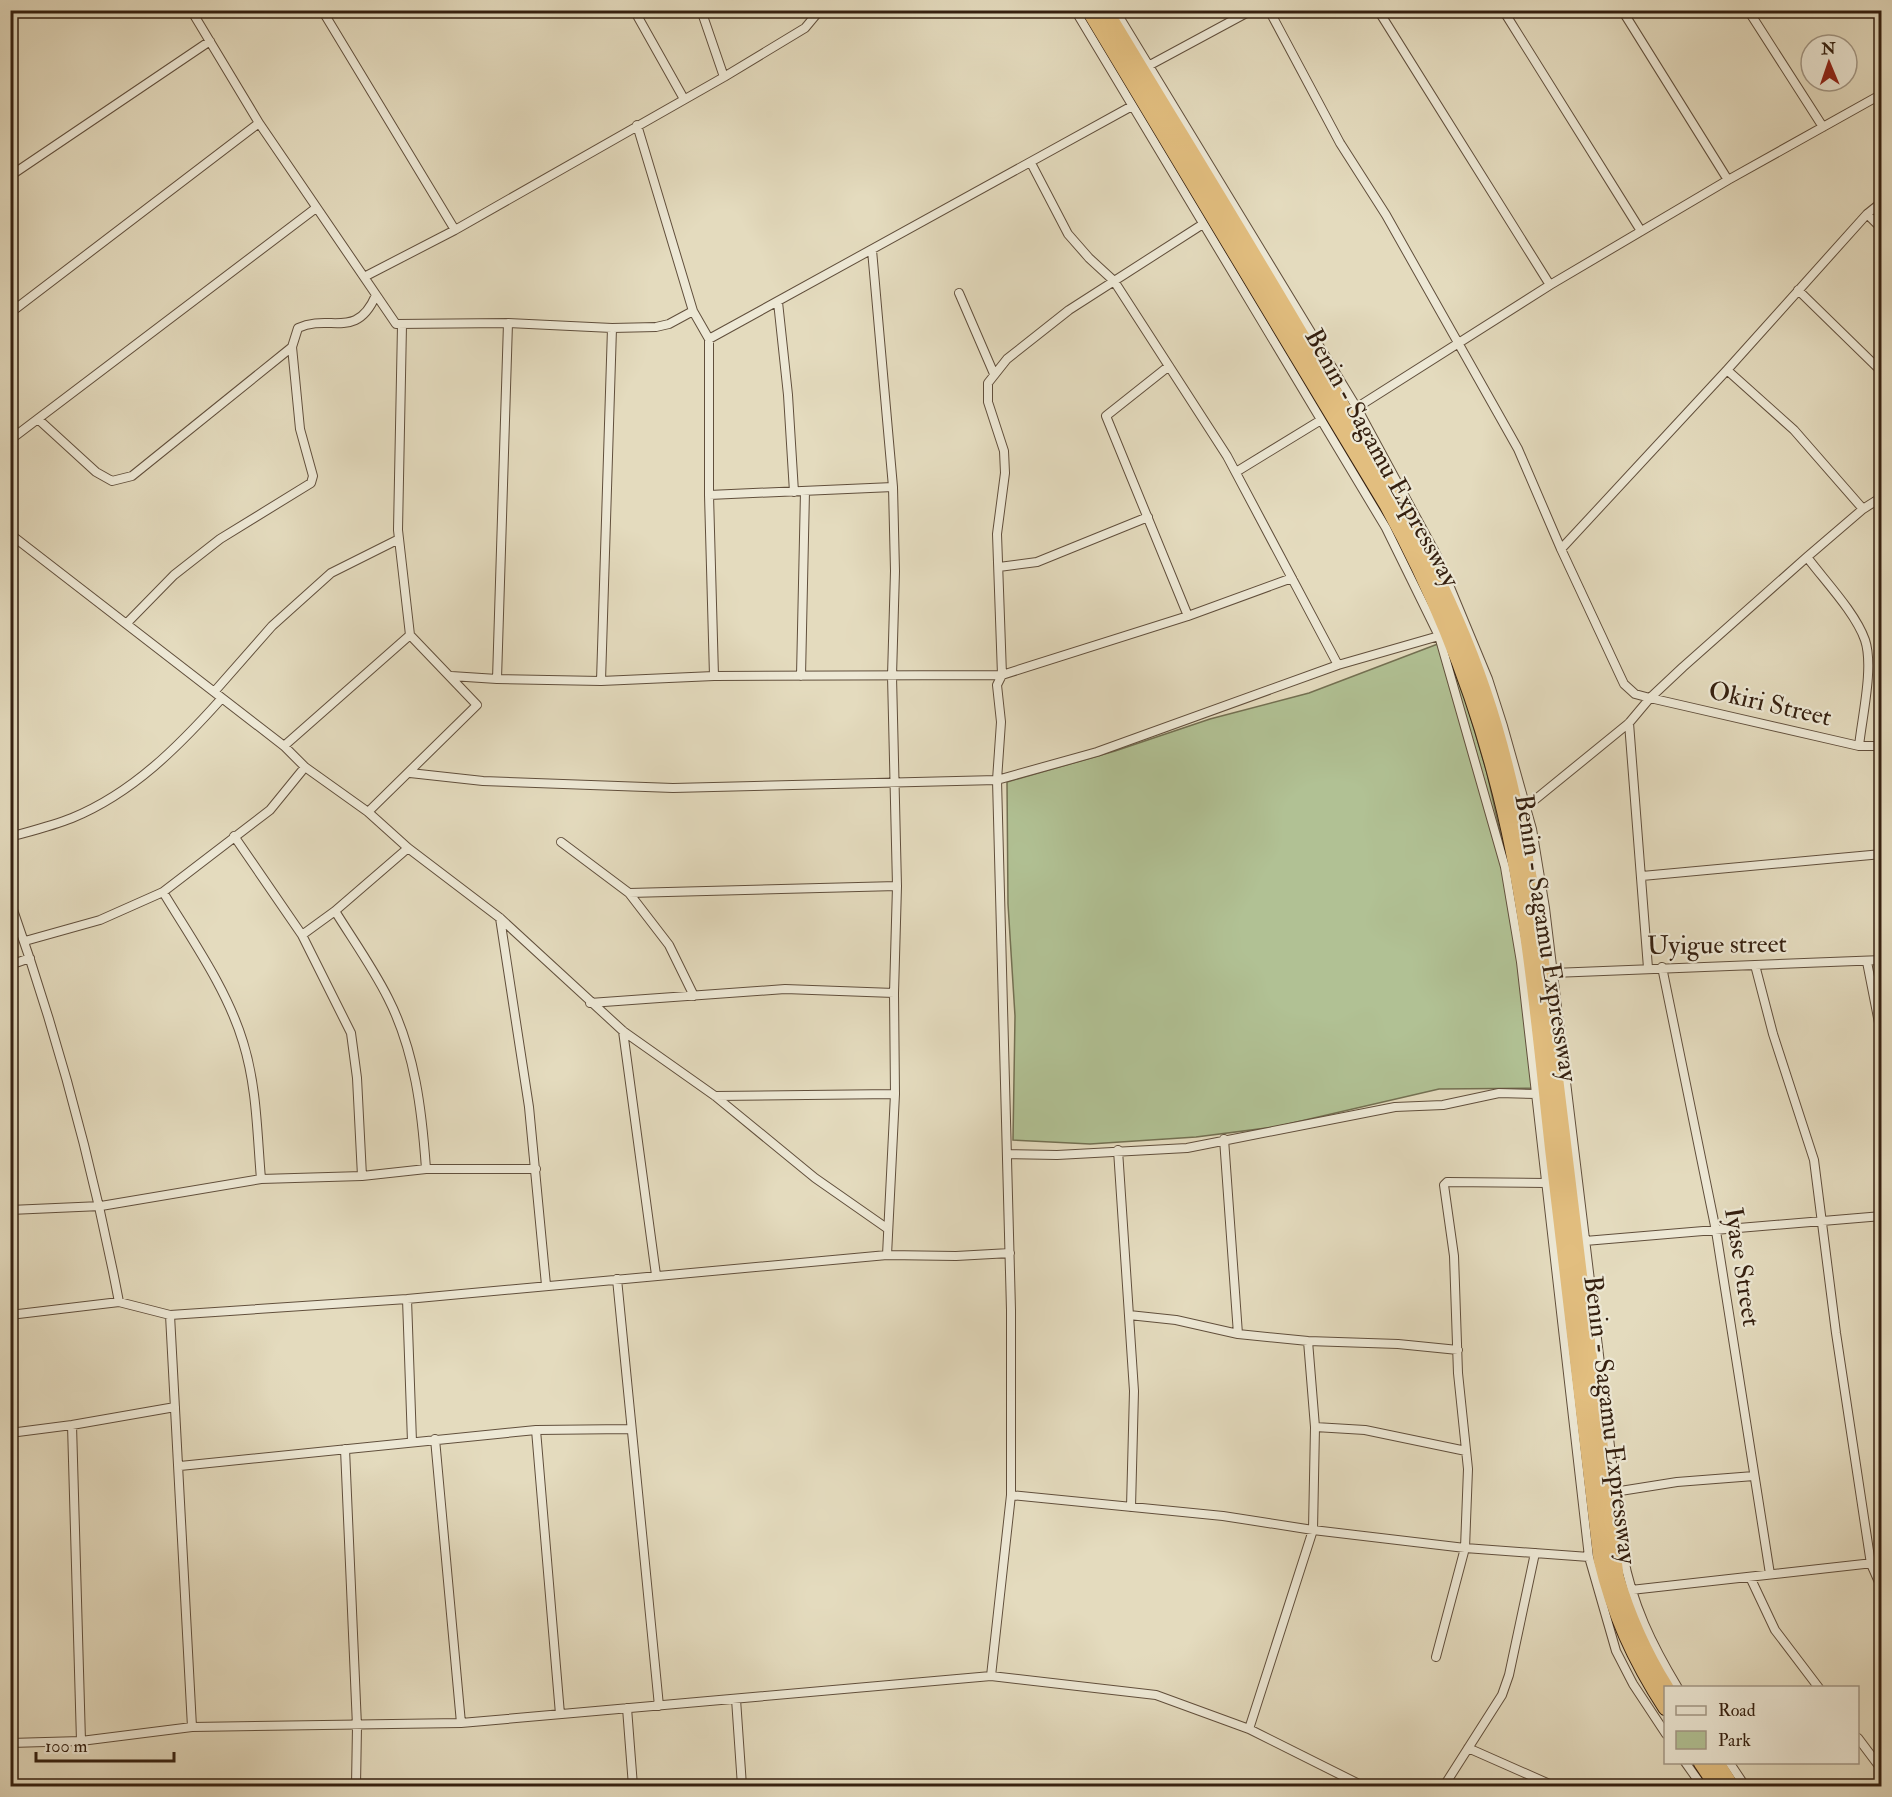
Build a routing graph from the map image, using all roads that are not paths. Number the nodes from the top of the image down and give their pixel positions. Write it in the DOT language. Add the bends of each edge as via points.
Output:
graph roads {
  1 [pos="191,10"];
  2 [pos="322,10"];
  3 [pos="634,10"];
  4 [pos="701,10"];
  5 [pos="820,10"];
  6 [pos="1075,10"];
  7 [pos="1089,10"];
  8 [pos="1105,10"];
  9 [pos="1115,10"];
  10 [pos="1252,10"];
  11 [pos="1269,10"];
  12 [pos="1378,10"];
  13 [pos="1503,10"];
  14 [pos="1622,10"];
  15 [pos="1748,10"];
  16 [pos="1874,10"];
  17 [pos="1881,22"];
  18 [pos="210,41"];
  19 [pos="1150,65"];
  20 [pos="724,77"];
  21 [pos="1881,94"];
  22 [pos="684,99"];
  23 [pos="1132,106"];
  24 [pos="258,123"];
  25 [pos="637,125"];
  26 [pos="1823,127"];
  27 [pos="1030,163"];
  28 [pos="10,176"];
  29 [pos="1728,180"];
  30 [pos="1881,202"];
  31 [pos="316,208"];
  32 [pos="1867,214"];
  33 [pos="1203,224"];
  34 [pos="1881,229"];
  35 [pos="455,230"];
  36 [pos="1641,231"];
  37 [pos="872,250"];
  38 [pos="364,277"];
  39 [pos="1114,281"];
  40 [pos="1550,285"];
  41 [pos="1798,290"];
  42 [pos="959,293"];
  43 [pos="376,295"];
  44 [pos="778,302"];
  45 [pos="693,311"];
  46 [pos="10,313"];
  47 [pos="508,323"];
  48 [pos="402,325"];
  49 [pos="612,328"];
  50 [pos="709,339"];
  51 [pos="1459,343"];
  52 [pos="292,347"];
  53 [pos="1169,366"];
  54 [pos="1727,370"];
  55 [pos="1881,372"];
  56 [pos="994,374"];
  57 [pos="1352,411"];
  58 [pos="38,419"];
  59 [pos="1321,420"];
  60 [pos="10,440"];
  61 [pos="1236,472"];
  62 [pos="892,487"];
  63 [pos="805,491"];
  64 [pos="794,492"];
  65 [pos="709,495"];
  66 [pos="1881,497"];
  67 [pos="1392,503"];
  68 [pos="1863,509"];
  69 [pos="1148,517"];
  70 [pos="10,534"];
  71 [pos="399,539"];
  72 [pos="1561,549"];
  73 [pos="1807,556"];
  74 [pos="999,567"];
  75 [pos="1292,578"];
  76 [pos="1188,616"];
  77 [pos="126,624"];
  78 [pos="410,635"];
  79 [pos="1439,636"];
  80 [pos="1338,665"];
  81 [pos="1002,675"];
  82 [pos="451,676"];
  83 [pos="714,676"];
  84 [pos="801,676"];
  85 [pos="892,676"];
  86 [pos="497,679"];
  87 [pos="601,681"];
  88 [pos="214,692"];
  89 [pos="222,698"];
  90 [pos="1650,698"];
  91 [pos="1629,723"];
  92 [pos="284,746"];
  93 [pos="1859,746"];
  94 [pos="1881,746"];
  95 [pos="305,767"];
  96 [pos="410,773"];
  97 [pos="997,780"];
  98 [pos="896,782"];
  99 [pos="1526,807"];
  100 [pos="368,812"];
  101 [pos="234,836"];
  102 [pos="10,837"];
  103 [pos="561,842"];
  104 [pos="408,848"];
  105 [pos="1881,854"];
  106 [pos="1642,876"];
  107 [pos="897,886"];
  108 [pos="163,892"];
  109 [pos="629,892"];
  110 [pos="10,901"];
  111 [pos="335,912"];
  112 [pos="500,918"];
  113 [pos="302,935"];
  114 [pos="25,941"];
  115 [pos="30,958"];
  116 [pos="1881,960"];
  117 [pos="1867,962"];
  118 [pos="10,965"];
  119 [pos="1755,965"];
  120 [pos="1662,967"];
  121 [pos="1648,968"];
  122 [pos="1553,973"];
  123 [pos="894,993"];
  124 [pos="694,996"];
  125 [pos="590,1003"];
  126 [pos="623,1031"];
  127 [pos="1881,1038"];
  128 [pos="895,1094"];
  129 [pos="1536,1094"];
  130 [pos="715,1096"];
  131 [pos="1224,1138"];
  132 [pos="1118,1150"];
  133 [pos="1008,1154"];
  134 [pos="426,1169"];
  135 [pos="536,1169"];
  136 [pos="362,1176"];
  137 [pos="261,1179"];
  138 [pos="1546,1183"];
  139 [pos="101,1206"];
  140 [pos="10,1210"];
  141 [pos="1881,1216"];
  142 [pos="1822,1219"];
  143 [pos="888,1228"];
  144 [pos="1716,1231"];
  145 [pos="1585,1241"];
  146 [pos="1010,1253"];
  147 [pos="887,1255"];
  148 [pos="656,1275"];
  149 [pos="617,1279"];
  150 [pos="546,1285"];
  151 [pos="406,1299"];
  152 [pos="119,1302"];
  153 [pos="10,1315"];
  154 [pos="170,1315"];
  155 [pos="1129,1315"];
  156 [pos="1238,1334"];
  157 [pos="1308,1341"];
  158 [pos="1458,1350"];
  159 [pos="175,1407"];
  160 [pos="72,1425"];
  161 [pos="1315,1427"];
  162 [pos="630,1429"];
  163 [pos="536,1430"];
  164 [pos="10,1433"];
  165 [pos="435,1439"];
  166 [pos="412,1442"];
  167 [pos="345,1449"];
  168 [pos="1466,1451"];
  169 [pos="180,1466"];
  170 [pos="1754,1476"];
  171 [pos="1614,1492"];
  172 [pos="1011,1495"];
  173 [pos="1131,1507"];
  174 [pos="1313,1530"];
  175 [pos="1465,1548"];
  176 [pos="1535,1553"];
  177 [pos="1589,1557"];
  178 [pos="1881,1562"];
  179 [pos="1871,1564"];
  180 [pos="1770,1575"];
  181 [pos="1750,1577"];
  182 [pos="1881,1589"];
  183 [pos="1631,1590"];
  184 [pos="1436,1657"];
  185 [pos="991,1676"];
  186 [pos="1665,1686"];
  187 [pos="1677,1686"];
  188 [pos="1817,1686"];
  189 [pos="736,1699"];
  190 [pos="659,1706"];
  191 [pos="1664,1706"];
  192 [pos="627,1708"];
  193 [pos="560,1714"];
  194 [pos="461,1723"];
  195 [pos="357,1726"];
  196 [pos="192,1727"];
  197 [pos="1249,1729"];
  198 [pos="1664,1732"];
  199 [pos="81,1741"];
  200 [pos="1859,1741"];
  201 [pos="10,1743"];
  202 [pos="1468,1748"];
  203 [pos="1686,1764"];
  204 [pos="1702,1764"];
  205 [pos="1717,1764"];
  206 [pos="1730,1764"];
  207 [pos="1881,1770"];
  208 [pos="356,1786"];
  209 [pos="633,1786"];
  210 [pos="742,1786"];
  211 [pos="1363,1786"];
  212 [pos="1444,1786"];
  213 [pos="1554,1786"];
  214 [pos="1702,1786"];
  215 [pos="1717,1786"];
  216 [pos="1731,1786"];
  217 [pos="1745,1786"];
  1 -- 18 [label="street"];
  2 -- 35 [label="street"];
  3 -- 22 [label="street"];
  4 -- 20 [label="street"];
  5 -- 20 [label="street" via="804,28"];
  6 -- 23 [label="street"];
  7 -- 67 [label="highway, Benin - Sagamu Expressway"];
  8 -- 57 [label="highway"];
  9 -- 19 [label="street"];
  10 -- 19 [label="street"];
  11 -- 51 [label="street, Okiri Street" via="1340,143"];
  12 -- 40 [label="street"];
  13 -- 36 [label="street"];
  14 -- 29 [label="street"];
  15 -- 26 [label="street"];
  16 -- 17 [label="street"];
  18 -- 24 [label="street"];
  18 -- 28 [label="street"];
  19 -- 57 [label="street"];
  20 -- 22 [label="street"];
  21 -- 26 [label="street"];
  22 -- 25 [label="street"];
  23 -- 27 [label="street"];
  23 -- 33 [label="street"];
  24 -- 31 [label="street"];
  24 -- 46 [label="street"];
  25 -- 35 [label="street"];
  25 -- 45 [label="street"];
  26 -- 29 [label="street"];
  27 -- 37 [label="street"];
  27 -- 39 [label="street" via="1068,234"];
  29 -- 36 [label="street"];
  30 -- 32 [label="street"];
  31 -- 38 [label="street"];
  31 -- 58 [label="street"];
  32 -- 34 [label="street"];
  32 -- 41 [label="street"];
  33 -- 39 [label="street"];
  33 -- 59 [label="street"];
  35 -- 38 [label="street"];
  36 -- 40 [label="street"];
  37 -- 44 [label="street"];
  37 -- 62 [label="street"];
  38 -- 43 [label="street"];
  39 -- 53 [label="street"];
  39 -- 56 [label="street" via="1069,310"];
  40 -- 51 [label="street"];
  41 -- 54 [label="street"];
  41 -- 55 [label="street"];
  42 -- 56 [label="street"];
  43 -- 48 [label="street" via="391,318"];
  43 -- 52 [label="street" via="369,312 358,319 299,327"];
  44 -- 50 [label="street"];
  44 -- 64 [label="street" via="789,395"];
  45 -- 49 [label="street" via="656,327"];
  45 -- 50 [label="street"];
  47 -- 48 [label="street"];
  47 -- 49 [label="street"];
  47 -- 86 [label="street"];
  48 -- 71 [label="street"];
  49 -- 87 [label="street"];
  50 -- 65 [label="street"];
  51 -- 57 [label="street"];
  51 -- 72 [label="street, Okiri Street" via="1518,449"];
  52 -- 58 [label="street" via="132,476 112,481 96,472"];
  52 -- 77 [label="street" via="300,429 313,476 311,483 220,539 174,575"];
  53 -- 61 [label="street"];
  53 -- 69 [label="street" via="1107,416"];
  54 -- 68 [label="street" via="1794,430"];
  54 -- 72 [label="street"];
  56 -- 74 [label="street" via="988,383 988,402 1004,451 1005,473 997,534"];
  57 -- 67 [label="highway"];
  57 -- 99 [label="street" via="1416,515 1461,608 1488,679"];
  58 -- 60 [label="street"];
  59 -- 61 [label="street"];
  59 -- 79 [label="street" via="1386,528"];
  61 -- 75 [label="street"];
  62 -- 63 [label="street"];
  62 -- 85 [label="street"];
  63 -- 64 [label="street"];
  63 -- 84 [label="street"];
  64 -- 65 [label="street"];
  65 -- 83 [label="street"];
  66 -- 68 [label="street"];
  67 -- 186 [label="highway" via="1436,576 1483,689 1522,835 1546,988 1616,1576 1643,1651"];
  67 -- 191 [label="highway, Benin - Sagamu Expressway" via="1442,618 1497,777 1521,898 1600,1559 1621,1628"];
  68 -- 73 [label="street"];
  69 -- 74 [label="street" via="1037,562"];
  69 -- 76 [label="street"];
  70 -- 77 [label="street"];
  71 -- 78 [label="street"];
  71 -- 88 [label="street" via="332,573 272,626"];
  72 -- 90 [label="street, Okiri Street" via="1624,684 1635,694"];
  73 -- 90 [label="street"];
  73 -- 93 [label="street" via="1865,641 1868,665"];
  74 -- 81 [label="street"];
  75 -- 76 [label="street"];
  75 -- 80 [label="street"];
  76 -- 81 [label="street"];
  77 -- 88 [label="street"];
  78 -- 82 [label="street"];
  78 -- 92 [label="street"];
  79 -- 80 [label="street"];
  79 -- 129 [label="street" via="1504,867 1521,962"];
  80 -- 97 [label="street" via="1097,752"];
  81 -- 85 [label="street"];
  81 -- 97 [label="street" via="997,685 1001,722"];
  82 -- 86 [label="street"];
  82 -- 96 [label="street" via="475,700 475,709 437,742"];
  83 -- 84 [label="street"];
  83 -- 87 [label="street"];
  84 -- 85 [label="street"];
  85 -- 98 [label="street"];
  86 -- 87 [label="street"];
  88 -- 89 [label="street"];
  89 -- 92 [label="street"];
  89 -- 102 [label="street" via="176,750 131,785 73,817"];
  90 -- 91 [label="street"];
  90 -- 93 [label="street, Okiri Street"];
  91 -- 99 [label="street"];
  91 -- 106 [label="street"];
  92 -- 95 [label="street"];
  93 -- 94 [label="street, Okiri Street"];
  95 -- 100 [label="street"];
  95 -- 101 [label="street" via="270,810"];
  96 -- 98 [label="street" via="483,782 674,788"];
  96 -- 100 [label="street"];
  97 -- 98 [label="street"];
  97 -- 133 [label="street"];
  98 -- 107 [label="street"];
  99 -- 122 [label="street"];
  100 -- 104 [label="street"];
  101 -- 108 [label="street"];
  101 -- 113 [label="street"];
  103 -- 109 [label="street"];
  104 -- 111 [label="street"];
  104 -- 112 [label="street"];
  105 -- 106 [label="street"];
  106 -- 121 [label="street"];
  107 -- 109 [label="street"];
  107 -- 123 [label="street"];
  108 -- 114 [label="street" via="100,920"];
  108 -- 137 [label="street" via="216,980 243,1040 254,1085"];
  109 -- 124 [label="street" via="669,945"];
  110 -- 114 [label="street"];
  111 -- 113 [label="street"];
  111 -- 134 [label="street" via="389,999 408,1047 421,1108"];
  112 -- 125 [label="street"];
  112 -- 135 [label="street"];
  113 -- 136 [label="street" via="351,1033"];
  114 -- 115 [label="street"];
  115 -- 118 [label="street"];
  115 -- 139 [label="street"];
  116 -- 117 [label="street, Uyigue street"];
  117 -- 119 [label="street, Uyigue street"];
  117 -- 127 [label="street"];
  119 -- 120 [label="street, Uyigue street"];
  119 -- 142 [label="street" via="1814,1160"];
  120 -- 121 [label="street, Uyigue street"];
  120 -- 144 [label="street, Iyase Street"];
  121 -- 122 [label="street, Uyigue street"];
  122 -- 145 [label="street"];
  123 -- 124 [label="street" via="785,989"];
  123 -- 128 [label="street"];
  124 -- 125 [label="street"];
  125 -- 126 [label="street"];
  126 -- 130 [label="street"];
  126 -- 148 [label="street"];
  128 -- 130 [label="street"];
  128 -- 143 [label="street"];
  129 -- 131 [label="street" via="1499,1093 1443,1105 1395,1107"];
  129 -- 138 [label="street"];
  130 -- 143 [label="street" via="815,1178"];
  131 -- 132 [label="street" via="1187,1148"];
  131 -- 156 [label="street"];
  132 -- 133 [label="street"];
  132 -- 155 [label="street"];
  133 -- 146 [label="street"];
  134 -- 135 [label="street"];
  134 -- 136 [label="street"];
  135 -- 150 [label="street"];
  136 -- 137 [label="street"];
  137 -- 139 [label="street"];
  138 -- 158 [label="street" via="1444,1185 1454,1256"];
  138 -- 177 [label="street"];
  139 -- 140 [label="street"];
  139 -- 152 [label="street"];
  141 -- 142 [label="street"];
  142 -- 144 [label="street"];
  142 -- 179 [label="street"];
  143 -- 147 [label="street"];
  144 -- 145 [label="street"];
  144 -- 170 [label="street, Iyase Street"];
  145 -- 171 [label="street"];
  146 -- 147 [label="street"];
  146 -- 172 [label="street"];
  147 -- 148 [label="street"];
  148 -- 149 [label="street"];
  149 -- 150 [label="street"];
  149 -- 162 [label="street"];
  150 -- 151 [label="street"];
  151 -- 154 [label="street"];
  151 -- 166 [label="street"];
  152 -- 153 [label="street"];
  152 -- 154 [label="street"];
  154 -- 159 [label="street"];
  155 -- 156 [label="street" via="1176,1320"];
  155 -- 173 [label="street" via="1134,1390"];
  156 -- 157 [label="street"];
  157 -- 158 [label="street"];
  157 -- 161 [label="street"];
  158 -- 168 [label="street"];
  159 -- 160 [label="street"];
  159 -- 169 [label="street"];
  160 -- 164 [label="street"];
  160 -- 199 [label="street"];
  161 -- 168 [label="street" via="1365,1430"];
  161 -- 174 [label="street"];
  162 -- 163 [label="street"];
  162 -- 190 [label="street"];
  163 -- 165 [label="street"];
  163 -- 193 [label="street"];
  165 -- 166 [label="street"];
  165 -- 194 [label="street"];
  166 -- 167 [label="street"];
  167 -- 169 [label="street"];
  167 -- 195 [label="street"];
  168 -- 175 [label="street"];
  169 -- 196 [label="street"];
  170 -- 171 [label="street"];
  170 -- 180 [label="street, Iyase Street"];
  171 -- 183 [label="street"];
  172 -- 173 [label="street"];
  172 -- 185 [label="street"];
  173 -- 174 [label="street"];
  174 -- 175 [label="street"];
  174 -- 197 [label="street"];
  175 -- 176 [label="street"];
  175 -- 184 [label="street"];
  176 -- 177 [label="street"];
  176 -- 202 [label="street" via="1509,1675 1502,1695"];
  177 -- 198 [label="street" via="1616,1651"];
  178 -- 179 [label="street"];
  179 -- 180 [label="street"];
  179 -- 182 [label="street"];
  180 -- 181 [label="street"];
  181 -- 183 [label="street"];
  181 -- 188 [label="street" via="1775,1630"];
  183 -- 187 [label="street" via="1646,1631"];
  185 -- 189 [label="street"];
  185 -- 197 [label="street" via="1156,1695"];
  189 -- 190 [label="street"];
  189 -- 210 [label="street"];
  190 -- 192 [label="street"];
  192 -- 193 [label="street"];
  192 -- 209 [label="street"];
  193 -- 194 [label="street"];
  194 -- 195 [label="street"];
  195 -- 196 [label="street"];
  195 -- 208 [label="street"];
  196 -- 199 [label="street"];
  197 -- 211 [label="street"];
  199 -- 201 [label="street"];
  200 -- 207 [label="street"];
  202 -- 212 [label="street"];
  202 -- 213 [label="street"];
  203 -- 214 [label="street"];
  204 -- 215 [label="highway"];
  205 -- 216 [label="highway"];
  206 -- 217 [label="street"];
}
